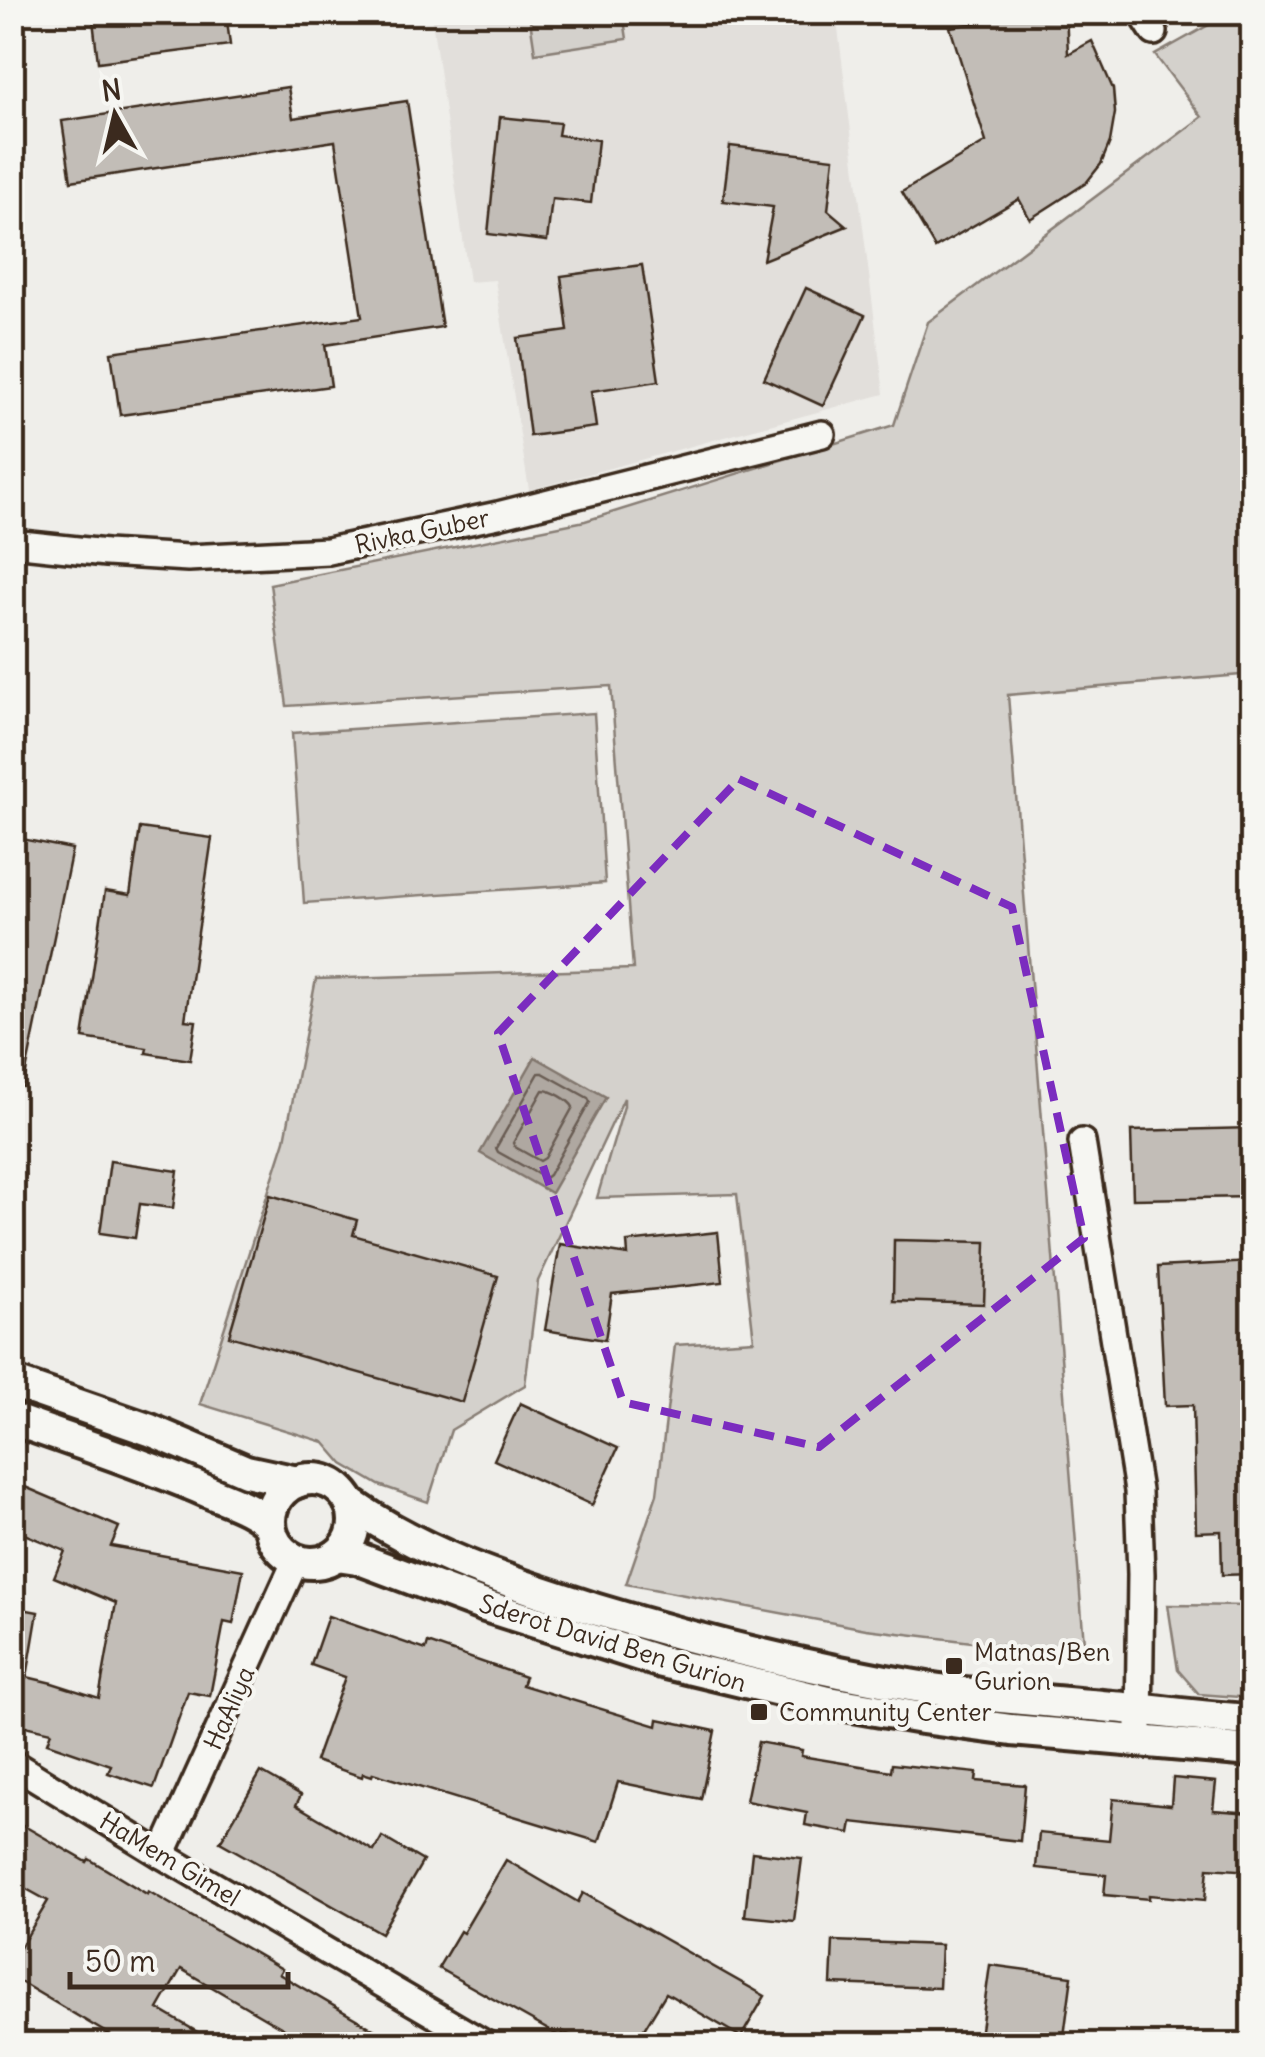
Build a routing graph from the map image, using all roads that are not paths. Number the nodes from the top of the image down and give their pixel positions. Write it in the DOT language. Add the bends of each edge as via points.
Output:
graph roads {
  1 [pos="822,434"];
  2 [pos="12,543"];
  3 [pos="1082,1142"];
  4 [pos="12,1382"];
  5 [pos="12,1419"];
  6 [pos="297,1482"];
  7 [pos="350,1503"];
  8 [pos="270,1524"];
  9 [pos="337,1555"];
  10 [pos="296,1560"];
  11 [pos="1138,1710"];
  12 [pos="1252,1720"];
  13 [pos="1140,1741"];
  14 [pos="1252,1752"];
  15 [pos="12,1762"];
  16 [pos="162,1856"];
  17 [pos="484,2044"];
  1 -- 2 [label="street, Rivka Guber" via="328,551 188,558"];
  3 -- 11 [label="street" via="1138,1491"];
  4 -- 6 [label="street" via="246,1471"];
  5 -- 8 [label="street" via="178,1478"];
  6 -- 7 [label="street" via="334,1485"];
  6 -- 8 [label="street" via="274,1504"];
  7 -- 9 [label="street" via="353,1532"];
  7 -- 11 [label="street, Sderot David Ben Gurion" via="492,1576 667,1631 927,1688"];
  8 -- 10 [label="street" via="278,1546"];
  9 -- 10 [label="street" via="317,1563"];
  9 -- 13 [label="street, Sderot David Ben Gurion" via="737,1681 922,1718"];
  10 -- 16 [label="street, HaAliya"];
  11 -- 12 [label="street, Sderot David Ben Gurion"];
  11 -- 13 [label="street"];
  13 -- 14 [label="street, Sderot David Ben Gurion"];
  15 -- 16 [label="street, HaMem Gimel"];
  16 -- 17 [label="street, HaMem Gimel"];
}
